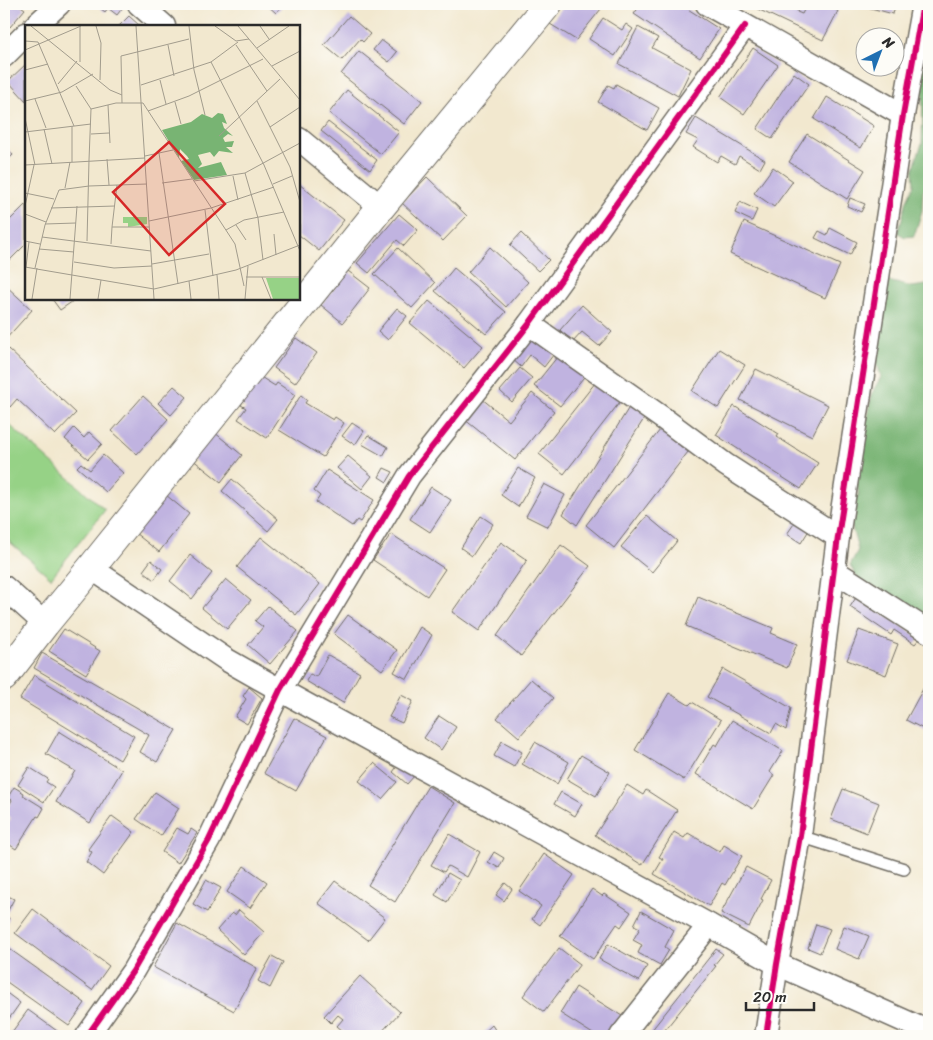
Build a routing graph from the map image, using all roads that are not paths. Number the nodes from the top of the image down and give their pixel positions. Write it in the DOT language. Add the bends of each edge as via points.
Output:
graph roads {
  1 [pos="59,4"];
  2 [pos="139,4"];
  3 [pos="548,4"];
  4 [pos="707,4"];
  5 [pos="923,4"];
  6 [pos="36,25"];
  7 [pos="163,25"];
  8 [pos="745,26"];
  9 [pos="25,35"];
  10 [pos="4,56"];
  11 [pos="903,115"];
  12 [pos="300,140"];
  13 [pos="381,207"];
  14 [pos="529,324"];
  15 [pos="838,537"];
  16 [pos="91,568"];
  17 [pos="834,570"];
  18 [pos="4,587"];
  19 [pos="45,624"];
  20 [pos="929,632"];
  21 [pos="4,678"];
  22 [pos="280,690"];
  23 [pos="800,836"];
  24 [pos="904,869"];
  25 [pos="710,925"];
  26 [pos="777,964"];
  27 [pos="929,1032"];
  28 [pos="87,1036"];
  29 [pos="621,1036"];
  30 [pos="766,1036"];
  1 -- 6 [label="street"];
  2 -- 7 [label="street"];
  3 -- 13 [label="street"];
  4 -- 8 [label="street"];
  5 -- 11 [label="street"];
  8 -- 11 [label="street"];
  8 -- 14 [label="street"];
  9 -- 10 [label="street"];
  11 -- 15 [label="street"];
  12 -- 13 [label="street"];
  13 -- 16 [label="street"];
  14 -- 15 [label="street" via="726,465"];
  14 -- 22 [label="street" via="409,476"];
  15 -- 17 [label="street"];
  16 -- 19 [label="street"];
  16 -- 22 [label="street" via="227,660"];
  17 -- 20 [label="street"];
  17 -- 23 [label="street"];
  18 -- 19 [label="street"];
  19 -- 21 [label="street"];
  22 -- 25 [label="street"];
  22 -- 28 [label="street" via="209,840 133,971"];
  23 -- 24 [label="lane"];
  23 -- 26 [label="street"];
  25 -- 26 [label="street"];
  25 -- 29 [label="street"];
  26 -- 27 [label="street"];
  26 -- 30 [label="street"];
}
